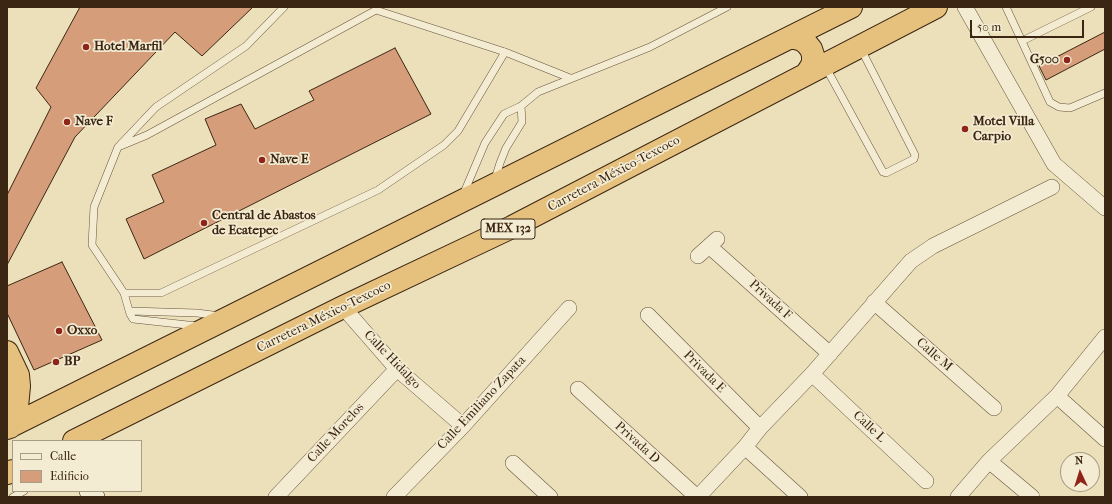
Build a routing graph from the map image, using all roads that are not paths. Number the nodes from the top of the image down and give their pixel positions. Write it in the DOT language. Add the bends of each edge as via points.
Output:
graph roads {
  1 [pos="284,7"];
  2 [pos="727,7"];
  3 [pos="851,7"];
  4 [pos="936,7"];
  5 [pos="965,7"];
  6 [pos="1006,7"];
  7 [pos="1091,7"];
  8 [pos="375,9"];
  9 [pos="822,21"];
  10 [pos="789,38"];
  11 [pos="1022,41"];
  12 [pos="851,50"];
  13 [pos="505,52"];
  14 [pos="815,69"];
  15 [pos="570,78"];
  16 [pos="1105,94"];
  17 [pos="521,106"];
  18 [pos="118,147"];
  19 [pos="493,186"];
  20 [pos="1052,187"];
  21 [pos="461,202"];
  22 [pos="1105,208"];
  23 [pos="708,247"];
  24 [pos="124,293"];
  25 [pos="874,302"];
  26 [pos="343,307"];
  27 [pos="569,308"];
  28 [pos="130,311"];
  29 [pos="648,315"];
  30 [pos="231,317"];
  31 [pos="209,327"];
  32 [pos="1105,337"];
  33 [pos="7,352"];
  34 [pos="830,354"];
  35 [pos="397,369"];
  36 [pos="812,374"];
  37 [pos="578,389"];
  38 [pos="1057,396"];
  39 [pos="994,408"];
  40 [pos="463,426"];
  41 [pos="8,428"];
  42 [pos="760,428"];
  43 [pos="1105,439"];
  44 [pos="76,440"];
  45 [pos="745,447"];
  46 [pos="989,461"];
  47 [pos="513,463"];
  48 [pos="926,481"];
  49 [pos="22,492"];
  50 [pos="13,497"];
  51 [pos="276,497"];
  52 [pos="394,497"];
  53 [pos="550,497"];
  54 [pos="697,497"];
  55 [pos="800,497"];
  56 [pos="958,497"];
  57 [pos="1032,497"];
  1 -- 18 [label="lane" via="246,46 156,107"];
  2 -- 15 [label="lane" via="650,47"];
  3 -- 9 [label="highway"];
  4 -- 12 [label="highway, Carretera México-Texcoco / MEX 132"];
  5 -- 22 [label="street" via="1054,164"];
  6 -- 11 [label="lane"];
  7 -- 11 [label="lane"];
  8 -- 13 [label="lane"];
  8 -- 18 [label="lane" via="147,135"];
  9 -- 10 [label="highway"];
  9 -- 12 [label="highway" via="818,33 822,45 831,53"];
  10 -- 14 [label="highway" via="802,40 807,44 813,55 811,68"];
  10 -- 19 [label="highway"];
  11 -- 16 [label="lane" via="1050,102 1054,105 1070,108"];
  12 -- 14 [label="highway, Carretera México-Texcoco / MEX 132"];
  12 -- 14 [label="lane" via="915,156 914,159 886,173 883,172"];
  13 -- 15 [label="lane"];
  13 -- 24 [label="lane" via="458,130 444,146 378,190 161,293"];
  14 -- 26 [label="highway, Carretera México-Texcoco / MEX 132" via="512,227"];
  15 -- 17 [label="lane" via="538,92"];
  17 -- 19 [label="lane" via="522,122 506,148"];
  17 -- 21 [label="lane" via="504,114 487,141"];
  18 -- 24 [label="lane" via="94,207 92,245"];
  19 -- 21 [label="highway"];
  20 -- 25 [label="street" via="921,253"];
  21 -- 30 [label="highway"];
  23 -- 34 [label="street, Privada F"];
  24 -- 28 [label="lane"];
  25 -- 34 [label="street"];
  25 -- 39 [label="street, Calle M"];
  26 -- 35 [label="street, Calle Hidalgo"];
  26 -- 44 [label="highway, Carretera México-Texcoco / MEX 132"];
  27 -- 40 [label="street, Calle Emiliano Zapata"];
  28 -- 30 [label="lane"];
  28 -- 31 [label="lane" via="133,319"];
  29 -- 42 [label="street, Privada E"];
  30 -- 31 [label="highway"];
  31 -- 41 [label="highway"];
  32 -- 38 [label="street"];
  33 -- 41 [label="highway" via="18,375 19,386 17,407"];
  34 -- 36 [label="street"];
  35 -- 40 [label="street, Calle Hidalgo"];
  35 -- 51 [label="street, Calle Morelos"];
  36 -- 42 [label="street"];
  36 -- 48 [label="street, Calle L"];
  37 -- 54 [label="street, Privada D"];
  38 -- 43 [label="street"];
  38 -- 46 [label="street"];
  40 -- 52 [label="street, Calle Emiliano Zapata"];
  42 -- 45 [label="street"];
  45 -- 54 [label="street"];
  45 -- 55 [label="street"];
  46 -- 56 [label="street"];
  46 -- 57 [label="street"];
  47 -- 53 [label="street"];
  49 -- 50 [label="lane"];
}
